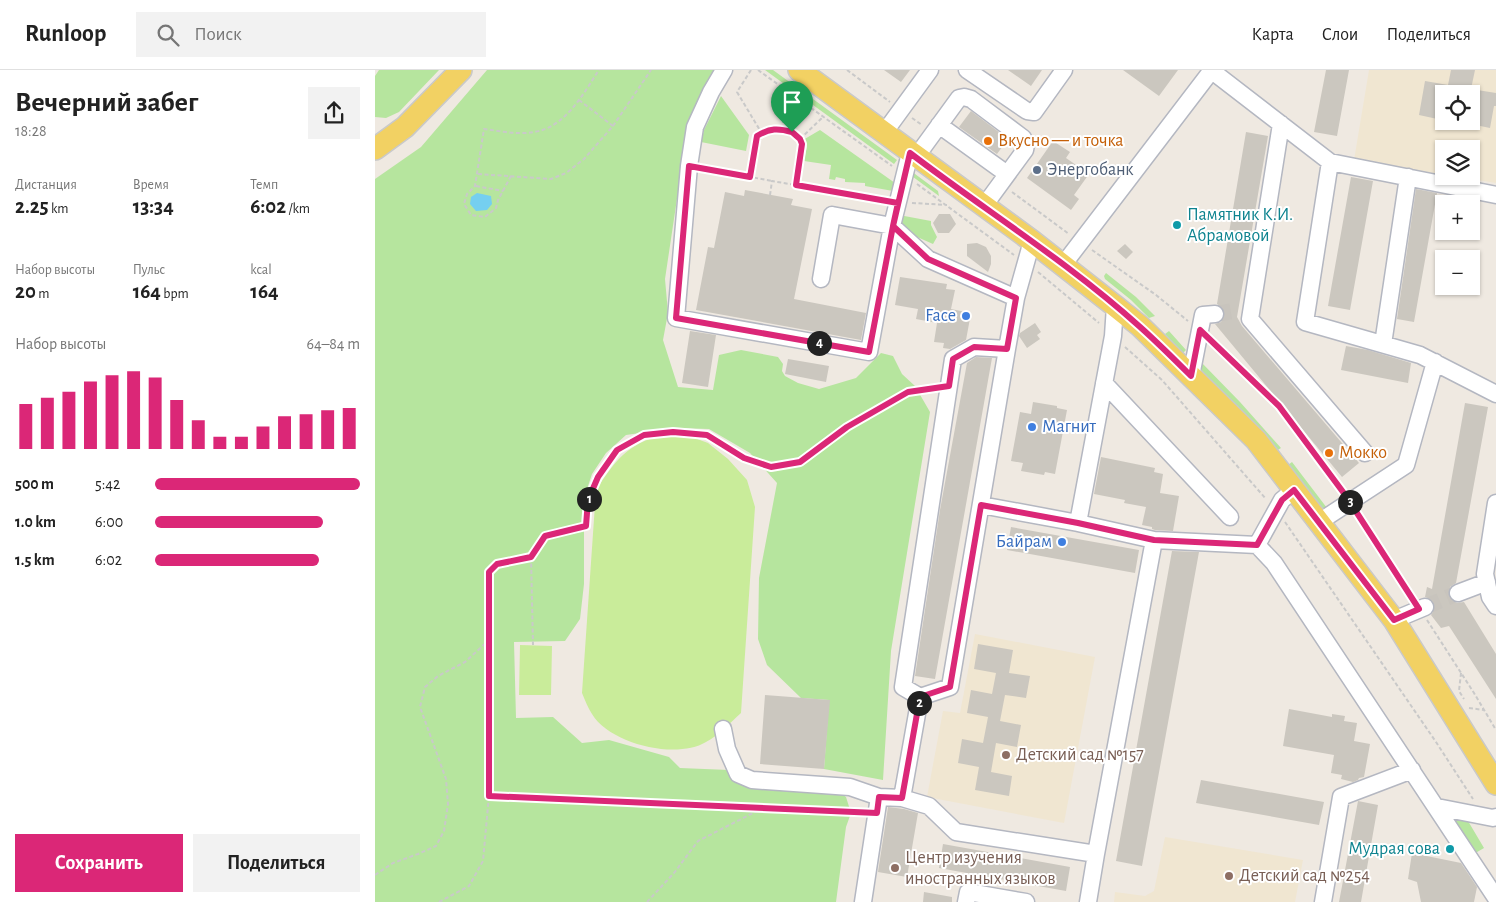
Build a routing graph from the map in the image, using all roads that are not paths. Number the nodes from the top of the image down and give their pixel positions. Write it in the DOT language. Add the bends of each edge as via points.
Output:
graph roads {
  1 [pos="461,70"];
  2 [pos="724,70"];
  3 [pos="799,70"];
  4 [pos="930,70"];
  5 [pos="967,70"];
  6 [pos="1064,70"];
  7 [pos="1212,70"];
  8 [pos="1281,124"];
  9 [pos="939,125"];
  10 [pos="405,127"];
  11 [pos="375,129"];
  12 [pos="884,133"];
  13 [pos="375,149"];
  14 [pos="913,155"];
  15 [pos="1330,162"];
  16 [pos="1007,174"];
  17 [pos="1408,177"];
  18 [pos="1496,195"];
  19 [pos="984,206"];
  20 [pos="893,226"];
  21 [pos="1032,242"];
  22 [pos="1063,265"];
  23 [pos="821,279"];
  24 [pos="1016,298"];
  25 [pos="1115,306"];
  26 [pos="1215,314"];
  27 [pos="1383,344"];
  28 [pos="1007,349"];
  29 [pos="1435,362"];
  30 [pos="1191,376"];
  31 [pos="1104,383"];
  32 [pos="1496,394"];
  33 [pos="1365,453"];
  34 [pos="1294,490"];
  35 [pos="1496,503"];
  36 [pos="981,505"];
  37 [pos="1230,517"];
  38 [pos="1319,522"];
  39 [pos="1078,523"];
  40 [pos="1154,540"];
  41 [pos="1257,545"];
  42 [pos="1487,582"];
  43 [pos="1458,593"];
  44 [pos="1496,606"];
  45 [pos="1422,608"];
  46 [pos="1394,620"];
  47 [pos="920,697"];
  48 [pos="723,729"];
  49 [pos="1412,770"];
  50 [pos="1496,784"];
  51 [pos="902,798"];
  52 [pos="878,805"];
  53 [pos="1437,807"];
  54 [pos="1496,817"];
  55 [pos="1096,854"];
  56 [pos="865,896"];
  57 [pos="1496,898"];
  58 [pos="966,902"];
  59 [pos="1026,902"];
  60 [pos="1088,902"];
  61 [pos="1323,902"];
  1 -- 10 [label="main road"];
  2 -- 20 [label="street" via="695,127 676,318 869,352"];
  3 -- 12 [label="main road"];
  4 -- 12 [label="street"];
  5 -- 6 [label="street" via="1027,111 1034,112"];
  7 -- 8 [label="street"];
  7 -- 22 [label="street"];
  8 -- 15 [label="street"];
  8 -- 33 [label="street" via="1245,308 1250,319"];
  9 -- 14 [label="street"];
  9 -- 16 [label="street"];
  9 -- 16 [label="street" via="959,98 971,99 1023,138 1026,144"];
  10 -- 11 [label="main road"];
  10 -- 13 [label="main road"];
  12 -- 14 [label="main road"];
  14 -- 19 [label="main road"];
  14 -- 20 [label="street"];
  15 -- 17 [label="street"];
  15 -- 27 [label="street" via="1305,322"];
  16 -- 19 [label="street"];
  17 -- 18 [label="street"];
  17 -- 27 [label="street"];
  19 -- 21 [label="main road"];
  20 -- 23 [label="street" via="832,215"];
  20 -- 24 [label="street" via="928,259"];
  21 -- 22 [label="main road"];
  21 -- 24 [label="street"];
  22 -- 25 [label="main road"];
  24 -- 28 [label="street"];
  25 -- 30 [label="main road"];
  25 -- 31 [label="street"];
  26 -- 30 [label="street" via="1203,316"];
  27 -- 29 [label="street"];
  28 -- 36 [label="street"];
  28 -- 47 [label="street" via="974,347 953,359 903,687"];
  29 -- 32 [label="street"];
  29 -- 38 [label="street" via="1406,466"];
  30 -- 34 [label="main road" via="1256,440"];
  31 -- 37 [label="street"];
  31 -- 39 [label="street"];
  34 -- 38 [label="main road"];
  34 -- 41 [label="street" via="1282,500"];
  35 -- 42 [label="street" via="1485,574"];
  36 -- 39 [label="street"];
  36 -- 47 [label="street" via="950,687"];
  38 -- 46 [label="main road"];
  39 -- 40 [label="street"];
  40 -- 41 [label="street"];
  40 -- 55 [label="street"];
  41 -- 49 [label="street" via="1274,563"];
  42 -- 43 [label="street"];
  42 -- 44 [label="street"];
  45 -- 46 [label="street"];
  46 -- 50 [label="main road"];
  47 -- 51 [label="street"];
  48 -- 52 [label="street" via="727,749 738,774 752,780 850,787"];
  49 -- 53 [label="street"];
  49 -- 61 [label="street" via="1341,797"];
  51 -- 52 [label="street"];
  51 -- 55 [label="street" via="929,806 956,832"];
  52 -- 56 [label="street"];
  53 -- 54 [label="street"];
  53 -- 57 [label="street"];
  55 -- 60 [label="street"];
  58 -- 59 [label="street" via="968,892"];
}
